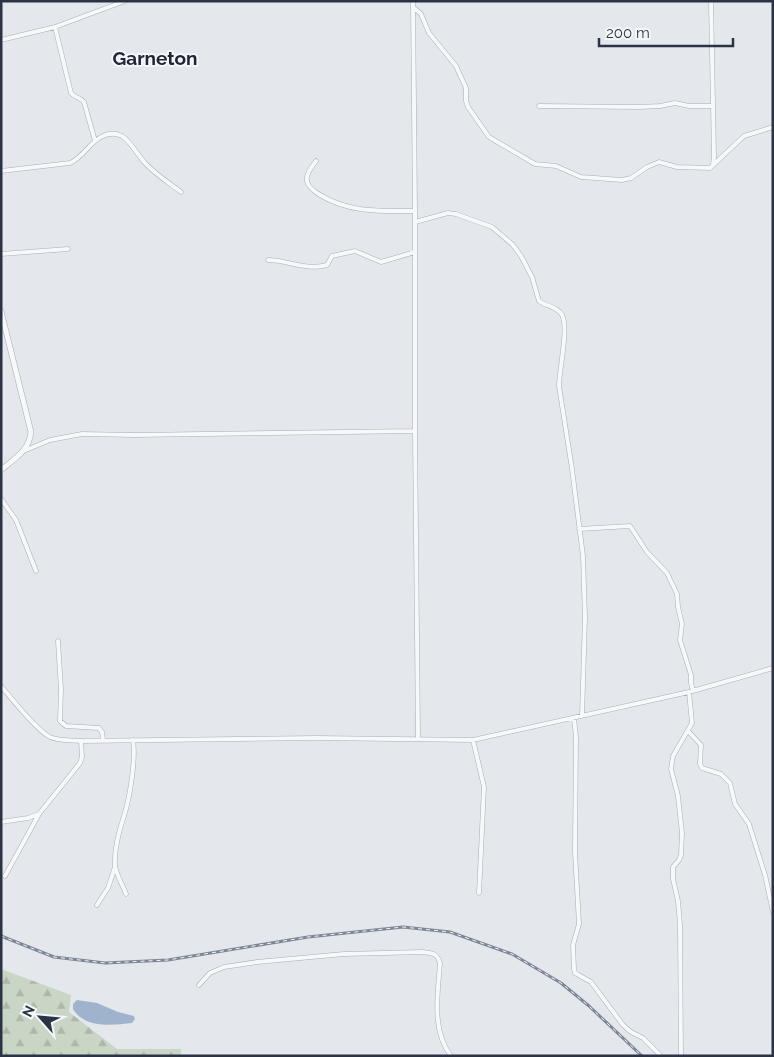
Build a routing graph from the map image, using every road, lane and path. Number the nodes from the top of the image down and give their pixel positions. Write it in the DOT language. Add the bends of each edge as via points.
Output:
graph roads {
  1 [pos="125,1"];
  2 [pos="413,1"];
  3 [pos="711,1"];
  4 [pos="413,8"];
  5 [pos="55,27"];
  6 [pos="1,40"];
  7 [pos="539,106"];
  8 [pos="713,106"];
  9 [pos="773,127"];
  10 [pos="96,140"];
  11 [pos="316,161"];
  12 [pos="713,166"];
  13 [pos="1,171"];
  14 [pos="181,192"];
  15 [pos="415,211"];
  16 [pos="415,222"];
  17 [pos="68,250"];
  18 [pos="414,252"];
  19 [pos="1,254"];
  20 [pos="268,260"];
  21 [pos="1,311"];
  22 [pos="415,431"];
  23 [pos="26,450"];
  24 [pos="1,470"];
  25 [pos="1,499"];
  26 [pos="579,529"];
  27 [pos="36,571"];
  28 [pos="58,640"];
  29 [pos="773,668"];
  30 [pos="1,686"];
  31 [pos="691,692"];
  32 [pos="582,716"];
  33 [pos="574,718"];
  34 [pos="688,731"];
  35 [pos="418,738"];
  36 [pos="103,740"];
  37 [pos="133,740"];
  38 [pos="473,740"];
  39 [pos="80,741"];
  40 [pos="39,814"];
  41 [pos="1,822"];
  42 [pos="115,866"];
  43 [pos="5,876"];
  44 [pos="478,893"];
  45 [pos="126,894"];
  46 [pos="97,905"];
  47 [pos="773,912"];
  48 [pos="199,985"];
  49 [pos="451,1056"];
  50 [pos="661,1056"];
  51 [pos="680,1056"];
  1 -- 5 [label="street"];
  2 -- 4 [label="street"];
  3 -- 8 [label="street"];
  4 -- 12 [label="street" via="421,14 429,33 456,66 466,88 468,107 489,137 535,164 556,166 581,177 622,180 659,162 704,169"];
  4 -- 15 [label="street"];
  5 -- 6 [label="street"];
  5 -- 10 [label="street" via="71,93 84,102"];
  7 -- 8 [label="street" via="639,107 674,103"];
  8 -- 12 [label="street"];
  9 -- 12 [label="street" via="744,136"];
  10 -- 13 [label="street" via="78,160 70,163"];
  10 -- 14 [label="street" via="114,133 121,136 152,170"];
  11 -- 15 [label="street" via="306,182 330,200 355,209"];
  15 -- 16 [label="street"];
  16 -- 18 [label="street"];
  16 -- 26 [label="street" via="456,214 492,226 521,256 539,301 562,315 563,358 559,386"];
  17 -- 19 [label="street"];
  18 -- 20 [label="street" via="381,262 351,251 332,256 327,265 315,267"];
  18 -- 22 [label="street"];
  21 -- 23 [label="street" via="31,432"];
  22 -- 23 [label="street" via="82,434 50,440"];
  22 -- 35 [label="street"];
  23 -- 24 [label="street"];
  25 -- 27 [label="street" via="16,520"];
  26 -- 31 [label="street" via="630,526 647,552 667,572 677,594 682,624 680,640 692,675"];
  26 -- 32 [label="street" via="585,618"];
  28 -- 36 [label="street" via="60,721 70,727 99,728"];
  29 -- 31 [label="street"];
  30 -- 39 [label="street" via="48,736"];
  31 -- 32 [label="street"];
  31 -- 34 [label="street" via="693,718"];
  32 -- 33 [label="street"];
  33 -- 38 [label="street"];
  33 -- 50 [label="street" via="579,924 573,945 575,973 591,982 623,1025 643,1038"];
  34 -- 47 [label="street" via="701,745 702,768 728,780 735,804 749,824"];
  34 -- 51 [label="street" via="673,756 671,769 682,834 680,860 673,867 680,925"];
  35 -- 37 [label="street"];
  35 -- 38 [label="street"];
  36 -- 37 [label="street"];
  36 -- 39 [label="street"];
  37 -- 42 [label="street" via="133,764"];
  38 -- 44 [label="street" via="484,787"];
  39 -- 40 [label="street" via="80,763"];
  40 -- 41 [label="street"];
  40 -- 43 [label="street"];
  42 -- 45 [label="street"];
  42 -- 46 [label="street" via="108,888"];
  48 -- 49 [label="street" via="210,972 257,962 344,954 434,954 440,962 437,1018"];
}
